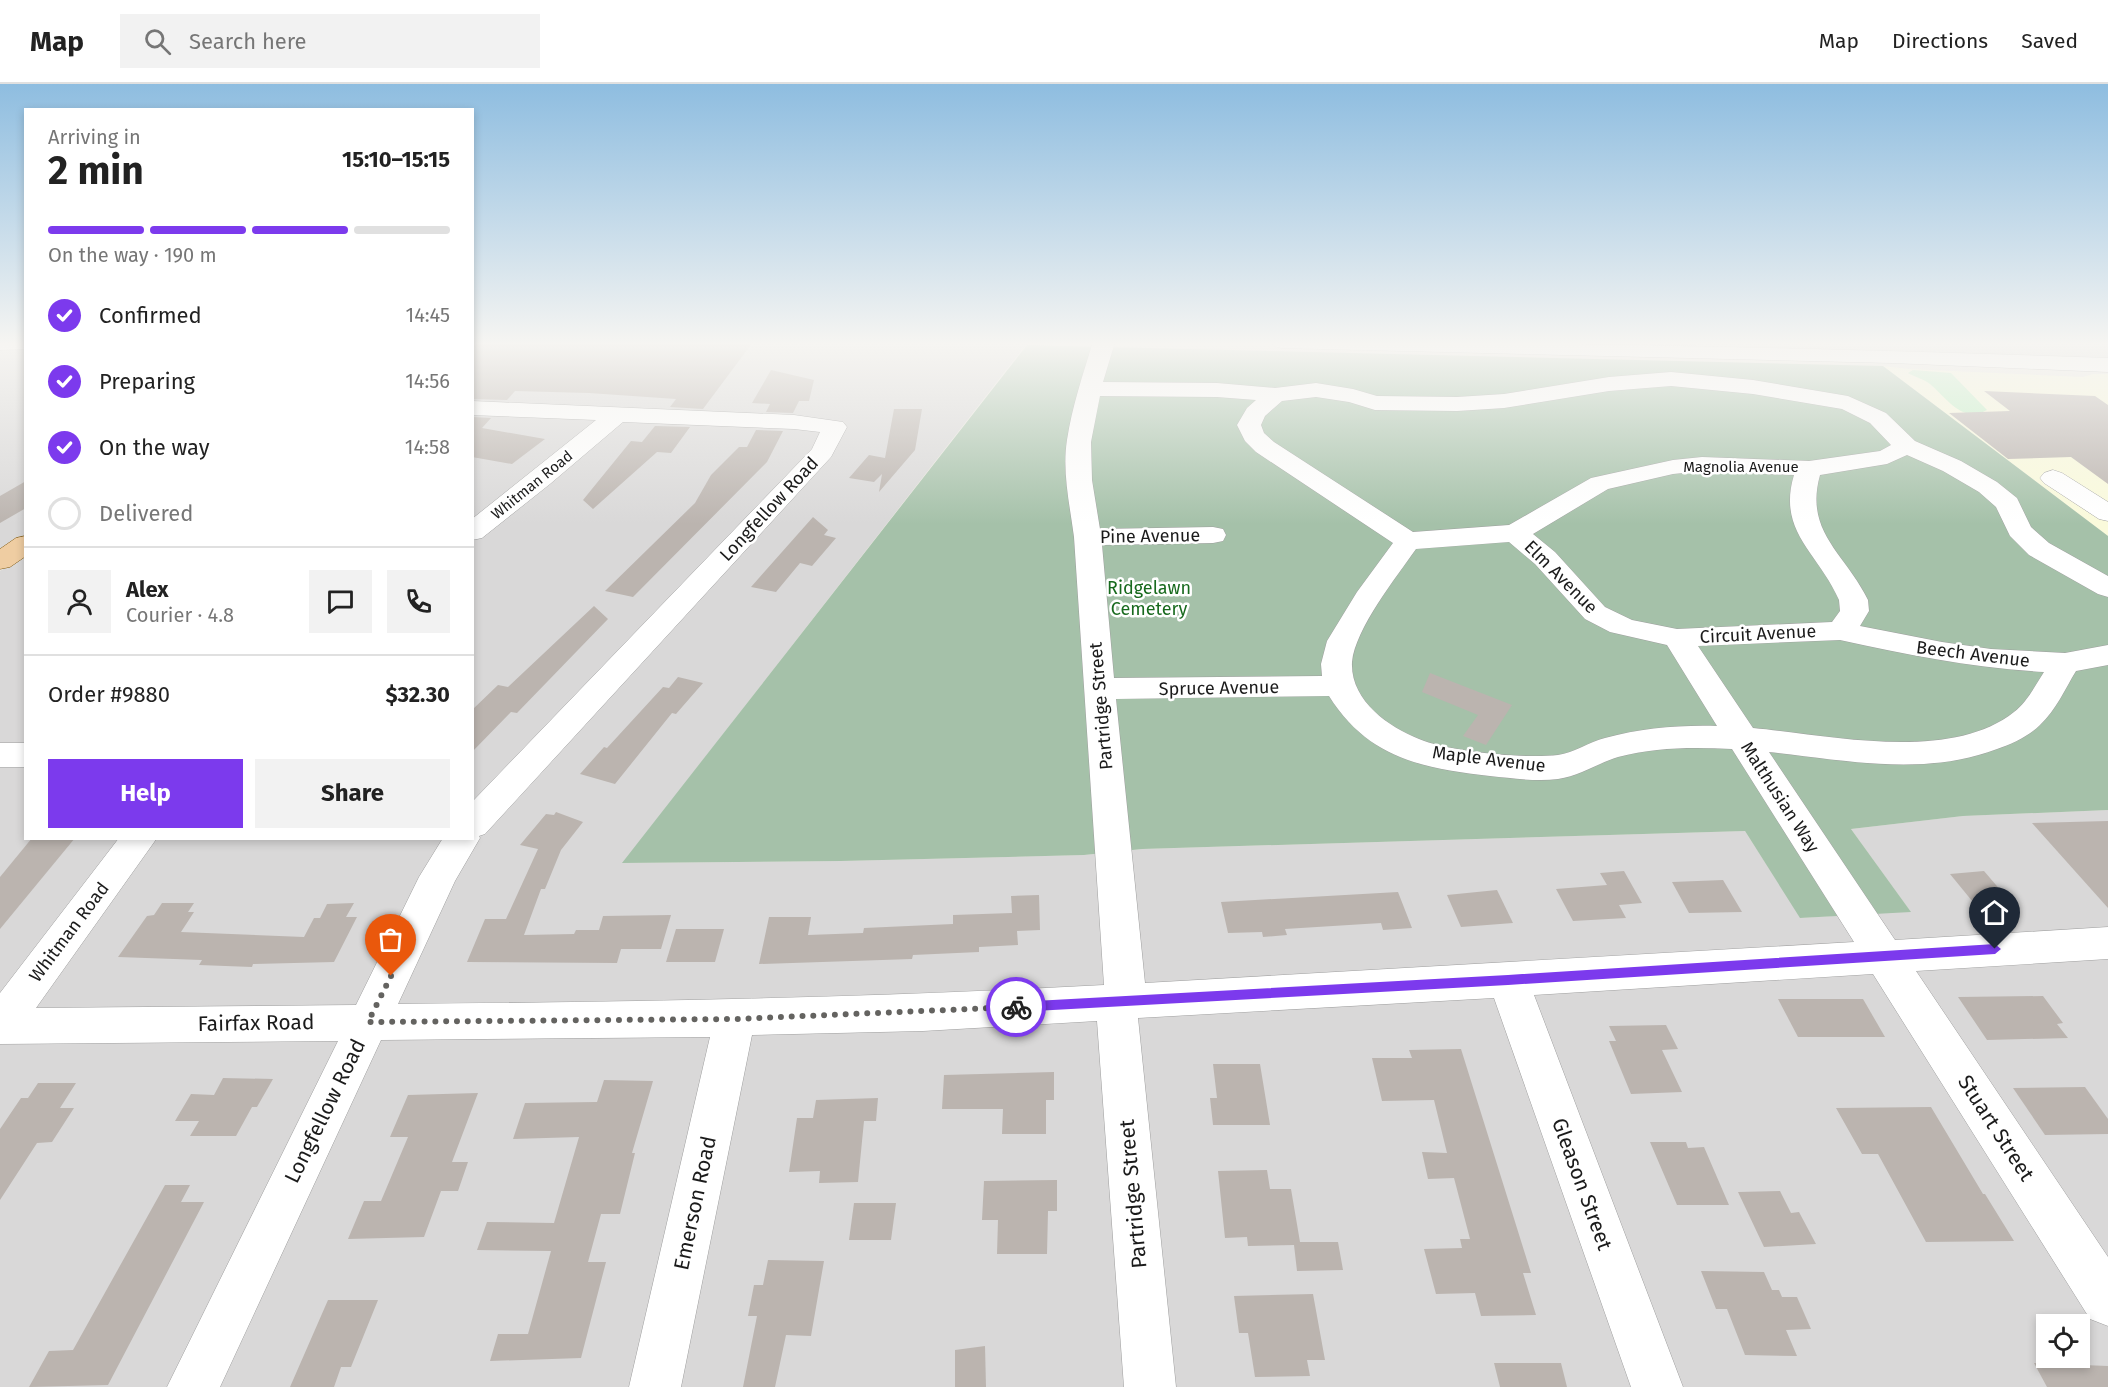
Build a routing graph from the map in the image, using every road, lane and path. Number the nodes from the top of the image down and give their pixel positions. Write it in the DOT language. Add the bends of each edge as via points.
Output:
graph roads {
  1 [pos="1087,403"];
  2 [pos="1266,403"];
  3 [pos="1372,403"];
  4 [pos="1476,403"];
  5 [pos="1847,403"];
  6 [pos="474,408"];
  7 [pos="618,414"];
  8 [pos="1906,446"];
  9 [pos="1809,468"];
  10 [pos="2053,478"];
  11 [pos="2108,513"];
  12 [pos="474,530"];
  13 [pos="1515,533"];
  14 [pos="1213,535"];
  15 [pos="1088,537"];
  16 [pos="1408,541"];
  17 [pos="24,545"];
  18 [pos="0,561"];
  19 [pos="2108,588"];
  20 [pos="1840,630"];
  21 [pos="1677,638"];
  22 [pos="2108,656"];
  23 [pos="2065,663"];
  24 [pos="1339,686"];
  25 [pos="1099,689"];
  26 [pos="1742,738"];
  27 [pos="24,754"];
  28 [pos="0,755"];
  29 [pos="474,823"];
  30 [pos="138,840"];
  31 [pos="461,840"];
  32 [pos="2108,943"];
  33 [pos="1883,956"];
  34 [pos="1508,980"];
  35 [pos="1121,1001"];
  36 [pos="735,1019"];
  37 [pos="368,1022"];
  38 [pos="0,1025"];
  39 [pos="2108,1301"];
  40 [pos="193,1387"];
  41 [pos="655,1387"];
  42 [pos="1150,1387"];
  43 [pos="1657,1387"];
  1 -- 15 [label="street, Partridge Street" via="1079,442 1079,480"];
  2 -- 16 [label="street" via="1249,425 1253,436"];
  3 -- 4 [label="street"];
  5 -- 8 [label="street" via="1878,418"];
  6 -- 7 [label="street, Longfellow Road"];
  7 -- 12 [label="street, Whitman Road"];
  7 -- 29 [label="street, Longfellow Road" via="794,422 835,428 822,452"];
  8 -- 9 [label="street, Magnolia Avenue" via="1887,457"];
  8 -- 19 [label="street" via="1988,487 2008,504 2019,530 2039,549"];
  9 -- 13 [label="street, Magnolia Avenue" via="1702,464 1600,483"];
  9 -- 20 [label="street" via="1803,513 1812,535 1856,605 1854,615"];
  10 -- 11 [label="street"];
  13 -- 16 [label="street, Magnolia Avenue"];
  13 -- 21 [label="street, Elm Avenue" via="1545,558 1595,613 1621,626"];
  14 -- 15 [label="street, Pine Avenue"];
  15 -- 25 [label="street, Partridge Street"];
  16 -- 24 [label="street" via="1340,646 1336,668"];
  17 -- 18 [label="main road"];
  20 -- 21 [label="street, Circuit Avenue"];
  20 -- 23 [label="street, Beech Avenue" via="1942,652"];
  21 -- 26 [label="street, Malthusian Way"];
  22 -- 23 [label="street, Beech Avenue"];
  23 -- 26 [label="street, Maple Avenue" via="2030,716 1974,746 1938,753 1894,753"];
  24 -- 25 [label="street, Spruce Avenue"];
  24 -- 26 [label="street, Maple Avenue" via="1355,711 1380,734 1410,749 1455,758 1557,767 1648,739"];
  25 -- 35 [label="street, Partridge Street"];
  26 -- 33 [label="street, Malthusian Way"];
  27 -- 28 [label="street"];
  30 -- 38 [label="street, Whitman Road"];
  31 -- 37 [label="street, Longfellow Road" via="438,877"];
  32 -- 33 [label="street, Fairfax Road"];
  33 -- 34 [label="street, Fairfax Road"];
  33 -- 39 [label="street, Stuart Street"];
  34 -- 35 [label="street, Fairfax Road"];
  34 -- 43 [label="street, Gleason Street"];
  35 -- 36 [label="street, Fairfax Road"];
  35 -- 42 [label="street, Partridge Street"];
  36 -- 37 [label="street, Fairfax Road"];
  36 -- 41 [label="street, Emerson Road"];
  37 -- 38 [label="street, Fairfax Road"];
  37 -- 40 [label="street, Longfellow Road"];
}
